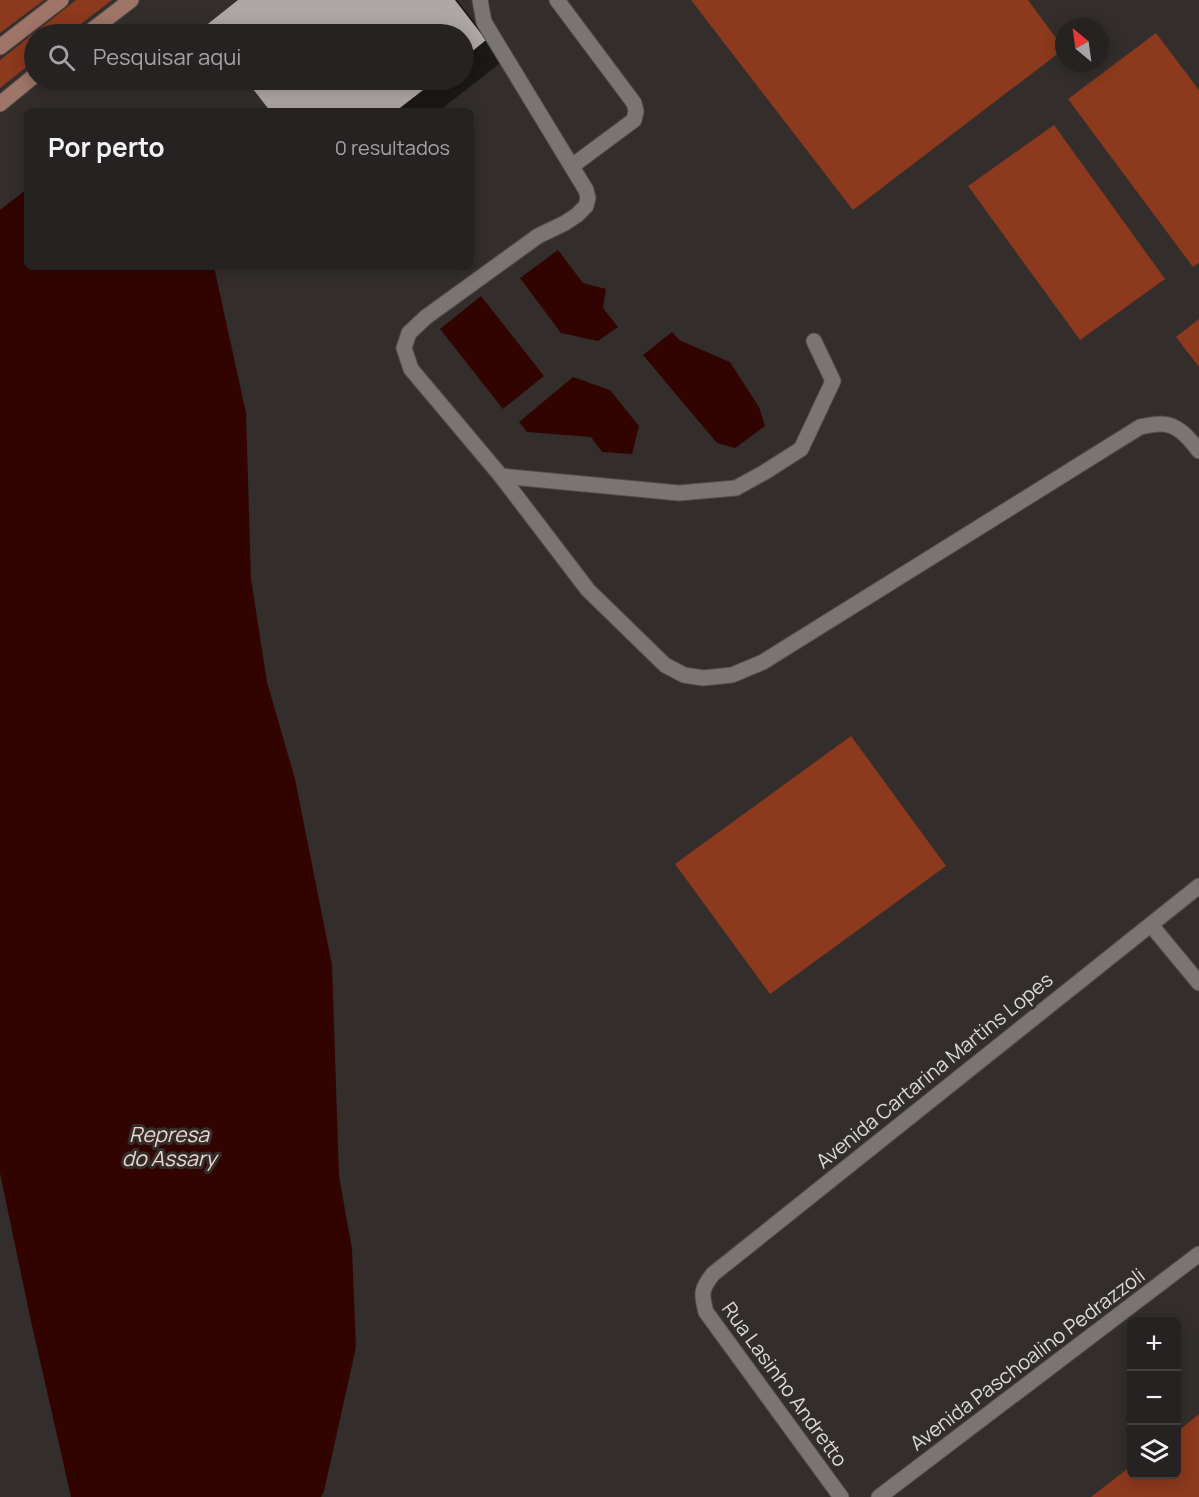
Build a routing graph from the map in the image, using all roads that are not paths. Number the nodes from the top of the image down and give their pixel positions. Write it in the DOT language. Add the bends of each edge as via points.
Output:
graph roads {
  1 [pos="61,0"];
  2 [pos="131,0"];
  3 [pos="480,0"];
  4 [pos="557,0"];
  5 [pos="30,24"];
  6 [pos="100,24"];
  7 [pos="24,29"];
  8 [pos="0,47"];
  9 [pos="24,84"];
  10 [pos="0,104"];
  11 [pos="572,166"];
  12 [pos="814,341"];
  13 [pos="1199,451"];
  14 [pos="501,476"];
  15 [pos="1199,886"];
  16 [pos="1151,925"];
  17 [pos="1199,983"];
  18 [pos="1199,1254"];
  19 [pos="702,1293"];
  20 [pos="841,1497"];
  21 [pos="879,1497"];
  1 -- 5 [label="main road"];
  2 -- 6 [label="main road"];
  3 -- 11 [label="street" via="484,22"];
  4 -- 11 [label="street" via="634,103 636,111 634,120"];
  7 -- 8 [label="main road"];
  9 -- 10 [label="main road"];
  11 -- 14 [label="street" via="588,198 582,211 538,236 426,317 409,333 404,348 411,369"];
  12 -- 14 [label="street" via="833,381 801,448 736,488 679,493"];
  13 -- 14 [label="street" via="1173,426 1140,427 763,662 732,675 703,678 684,675 665,665 588,590"];
  15 -- 16 [label="street, Avenida Cartarina Martins Lopes"];
  16 -- 17 [label="street"];
  16 -- 19 [label="street, Avenida Cartarina Martins Lopes" via="713,1274"];
  18 -- 21 [label="street, Avenida Paschoalino Pedrazzoli"];
  19 -- 20 [label="street, Rua Lasinho Andretto" via="706,1312"];
}
